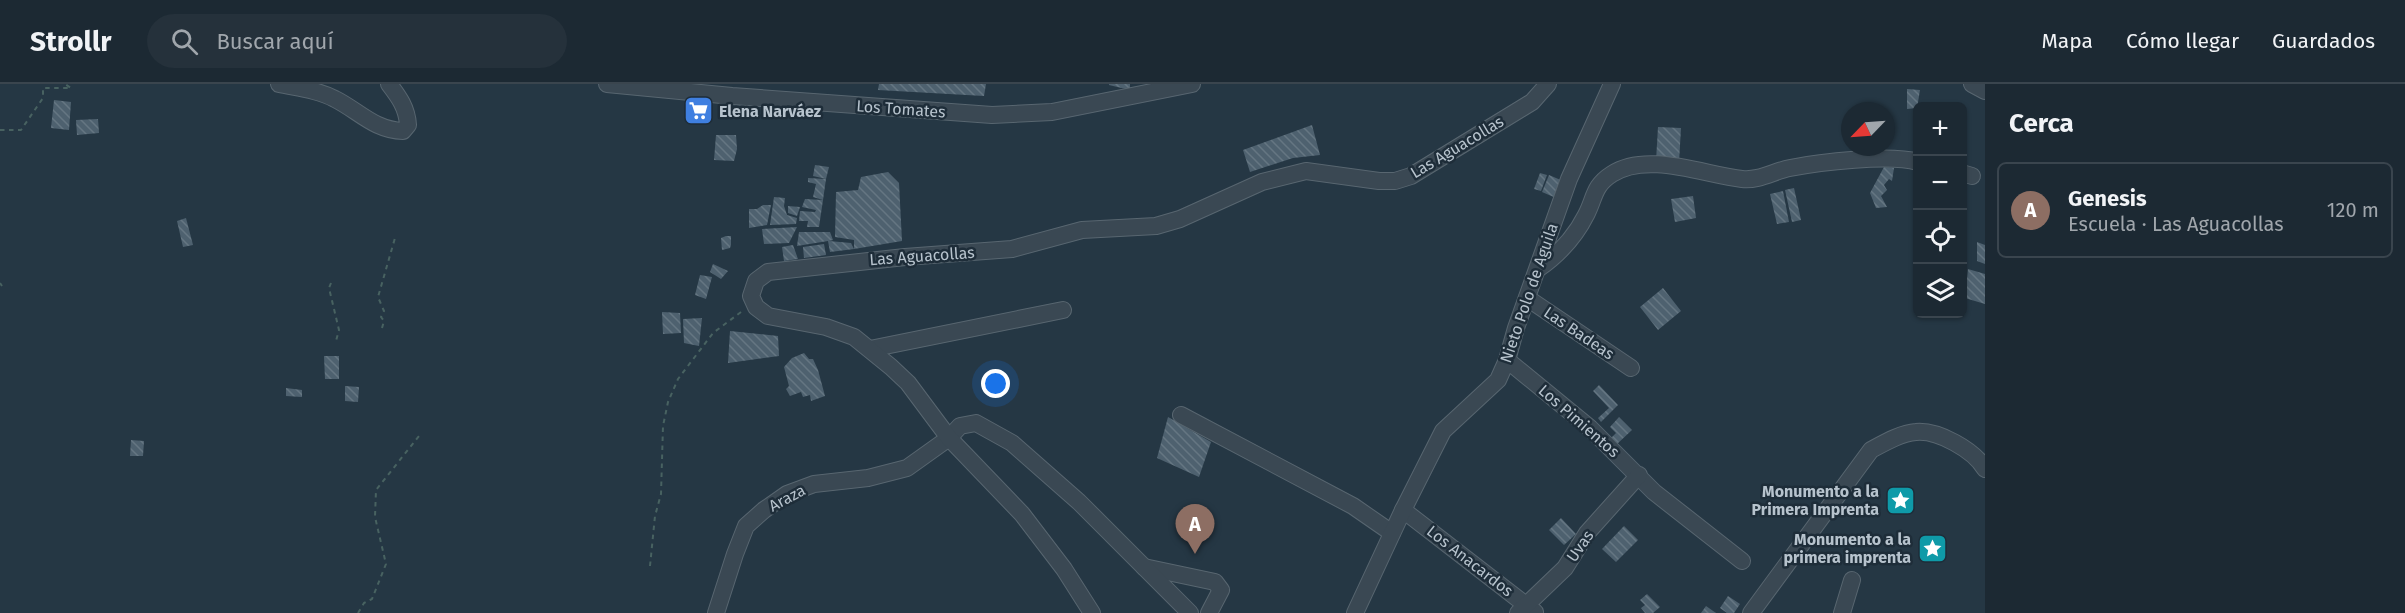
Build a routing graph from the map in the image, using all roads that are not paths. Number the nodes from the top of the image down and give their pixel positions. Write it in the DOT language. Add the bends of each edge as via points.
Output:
graph roads {
  1 [pos="279,84"];
  2 [pos="388,84"];
  3 [pos="607,84"];
  4 [pos="1192,84"];
  5 [pos="1548,84"];
  6 [pos="1612,84"];
  7 [pos="1972,84"];
  8 [pos="662,87"];
  9 [pos="1985,91"];
  10 [pos="1913,161"];
  11 [pos="1538,269"];
  12 [pos="1527,298"];
  13 [pos="1063,310"];
  14 [pos="870,349"];
  15 [pos="1508,360"];
  16 [pos="1631,368"];
  17 [pos="1181,415"];
  18 [pos="949,438"];
  19 [pos="1985,468"];
  20 [pos="1644,480"];
  21 [pos="1403,510"];
  22 [pos="1392,533"];
  23 [pos="1742,561"];
  24 [pos="1144,567"];
  25 [pos="1852,580"];
  26 [pos="1527,611"];
  27 [pos="716,613"];
  28 [pos="1092,613"];
  29 [pos="1190,613"];
  30 [pos="1209,613"];
  31 [pos="1355,613"];
  32 [pos="1751,613"];
  33 [pos="1842,613"];
  1 -- 2 [label="street" via="317,92 377,126 403,131 408,124 407,114"];
  3 -- 8 [label="street, Los Tomates"];
  4 -- 8 [label="street, Los Tomates" via="1075,108 1011,115"];
  5 -- 14 [label="street, Las Aguacollas" via="1532,102 1411,176 1395,181 1306,171 1262,182 1156,226 1082,230 1012,249 768,272 754,285 754,304 768,316 841,331"];
  6 -- 11 [label="street, Nieto Polo de Aguila" via="1569,179"];
  7 -- 9 [label="street"];
  10 -- 11 [label="street" via="1862,160 1789,168 1743,179 1690,168 1629,167 1600,184 1565,246"];
  11 -- 12 [label="street, Nieto Polo de Aguila"];
  12 -- 15 [label="street, Nieto Polo de Aguila"];
  12 -- 16 [label="street, Las Badeas"];
  13 -- 14 [label="street"];
  14 -- 18 [label="street" via="908,383"];
  15 -- 20 [label="street, Los Pimientos" via="1590,428"];
  15 -- 21 [label="street, Nieto Polo de Aguila" via="1498,380 1443,431"];
  17 -- 22 [label="street" via="1353,506"];
  18 -- 24 [label="street, Araza" via="960,426 976,423 1012,443"];
  18 -- 27 [label="street, Araza" via="907,468 868,478 814,484 787,494 764,510 746,526"];
  18 -- 28 [label="street" via="1022,514"];
  19 -- 32 [label="street" via="1962,446 1940,436 1916,432 1871,450"];
  20 -- 23 [label="street, Los Pimientos"];
  20 -- 26 [label="street, Uvas" via="1587,533 1565,568"];
  21 -- 22 [label="street, Nieto Polo de Aguila"];
  21 -- 26 [label="street, Los Anacardos"];
  22 -- 31 [label="street, Nieto Polo de Aguila"];
  24 -- 29 [label="street, Araza"];
  24 -- 30 [label="street" via="1215,582 1221,590"];
  25 -- 33 [label="street"];
}
